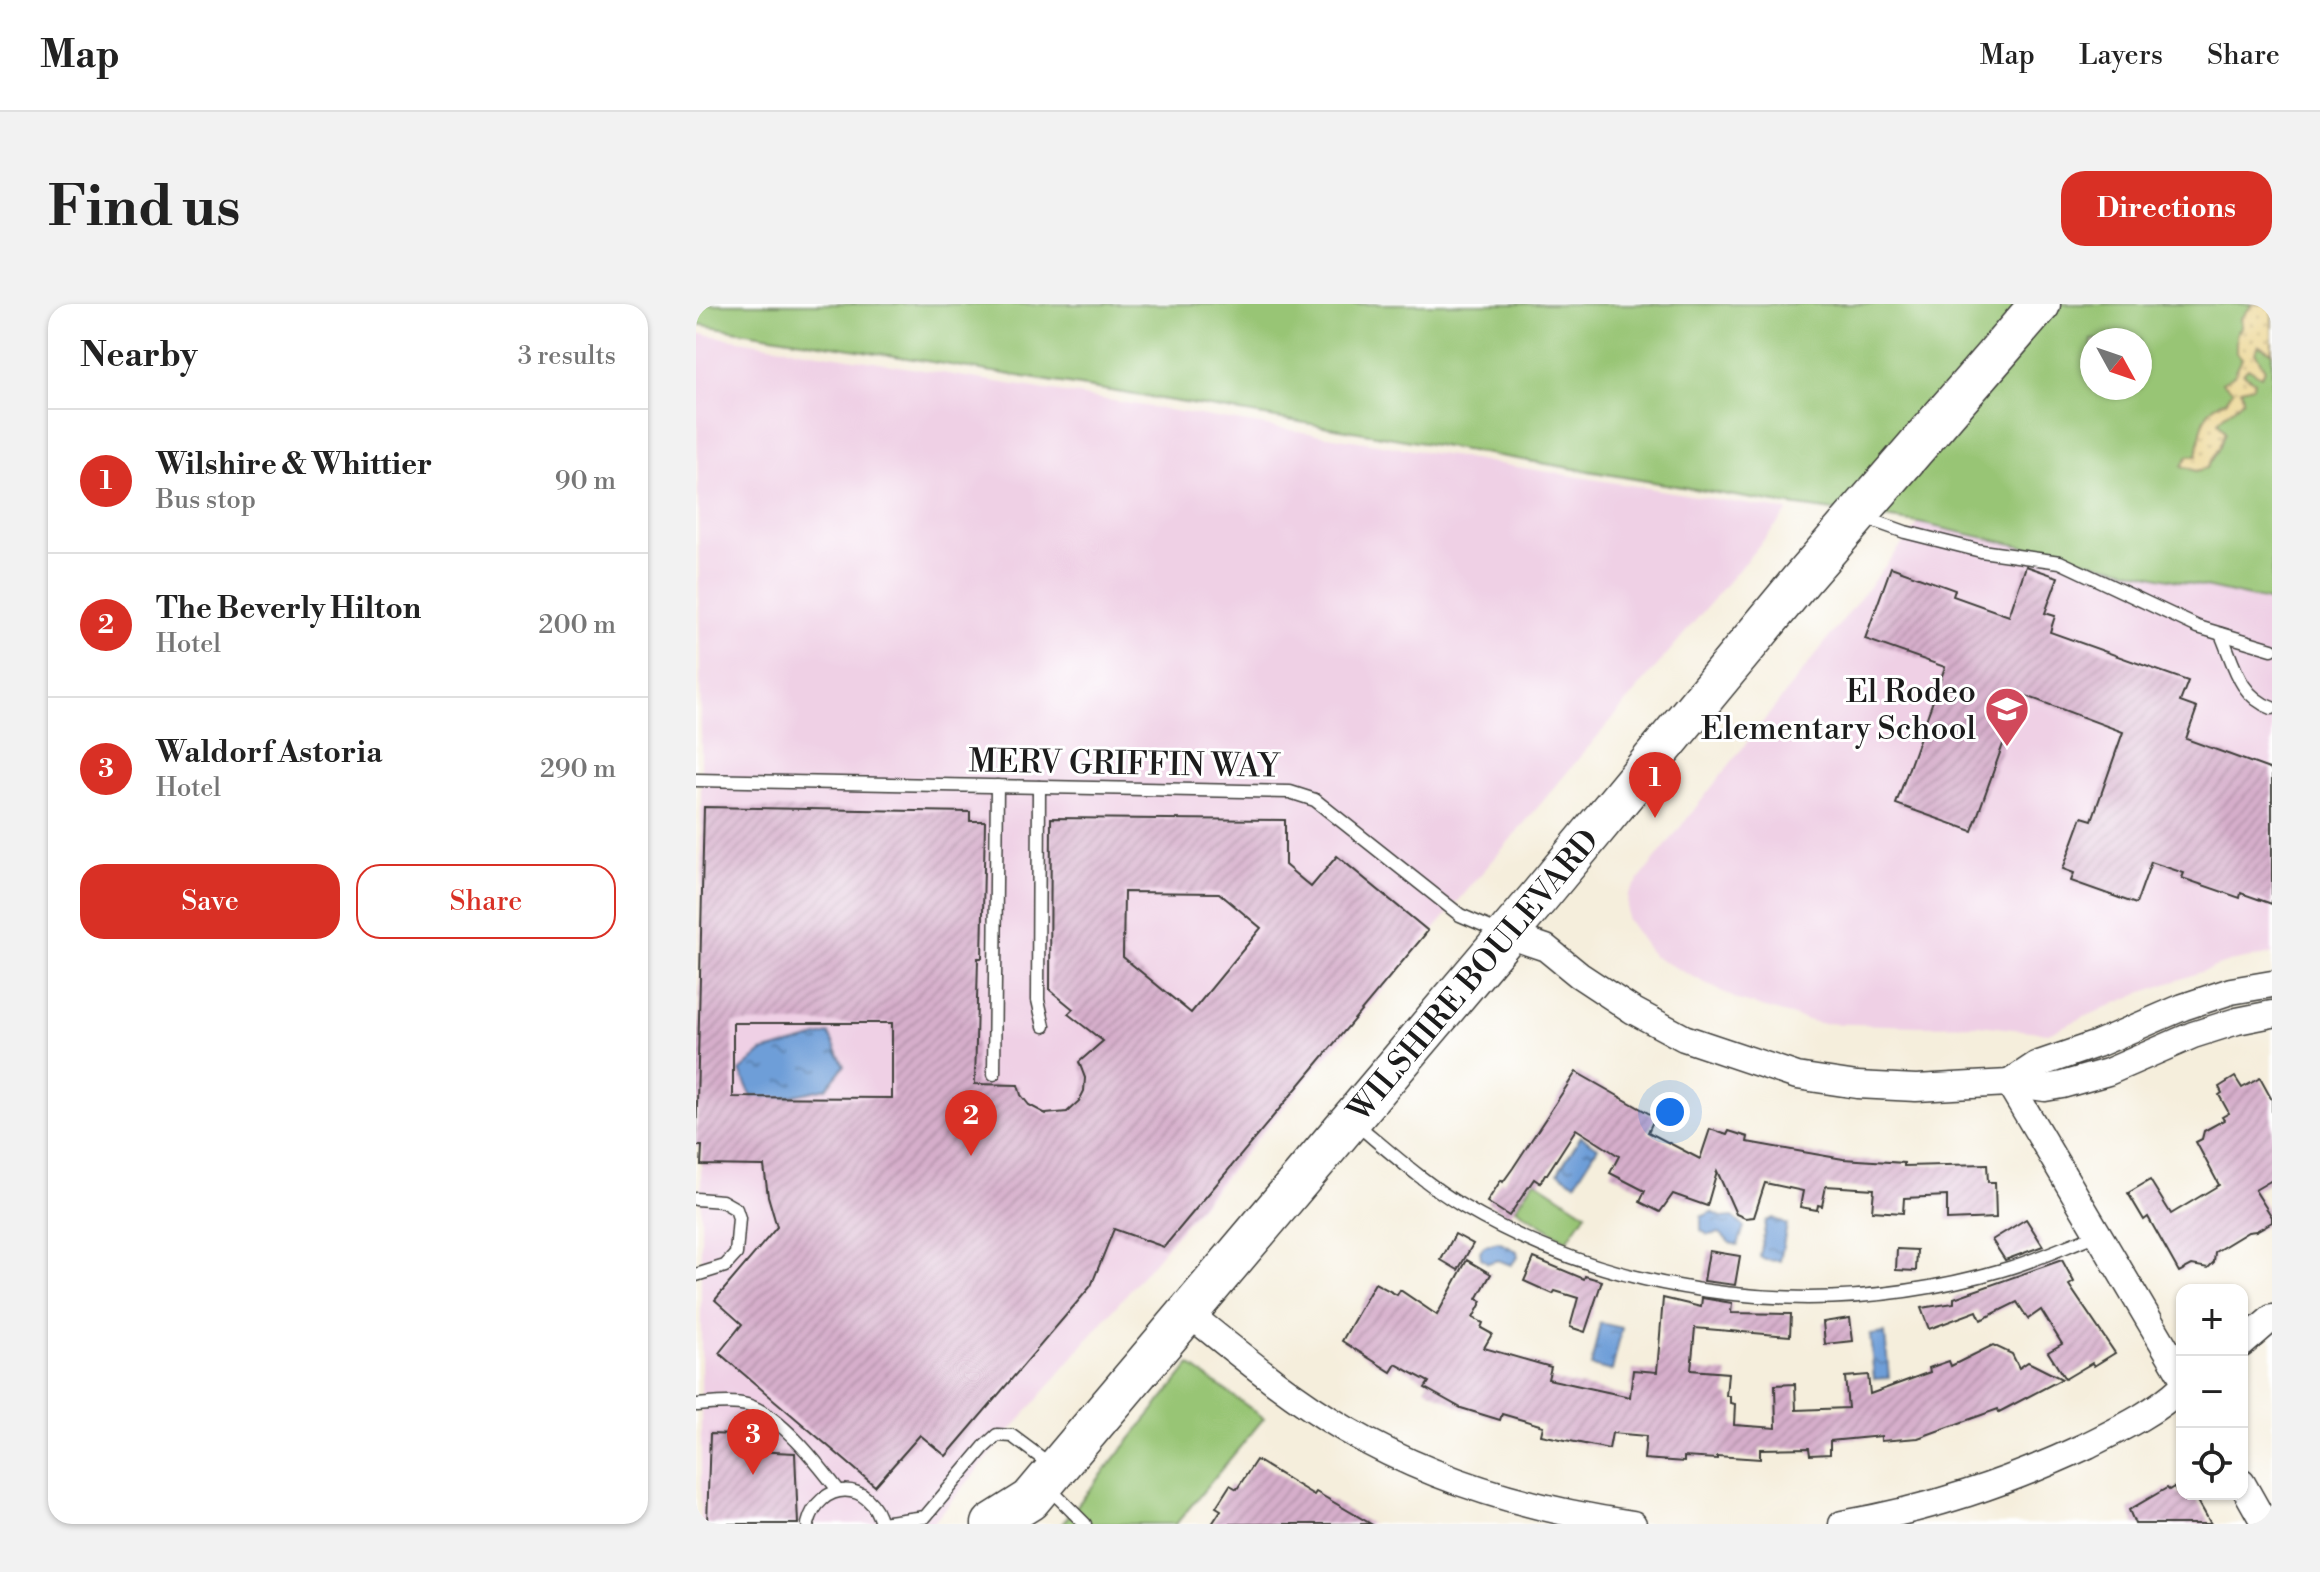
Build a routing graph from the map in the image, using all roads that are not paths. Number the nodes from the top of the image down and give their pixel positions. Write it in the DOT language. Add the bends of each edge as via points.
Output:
graph roads {
  1 [pos="2040,304"];
  2 [pos="1857,515"];
  3 [pos="2221,634"];
  4 [pos="2272,649"];
  5 [pos="2272,708"];
  6 [pos="696,780"];
  7 [pos="997,786"];
  8 [pos="1039,787"];
  9 [pos="1505,934"];
  10 [pos="2272,984"];
  11 [pos="2272,1014"];
  12 [pos="1044,1026"];
  13 [pos="994,1074"];
  14 [pos="2009,1083"];
  15 [pos="1352,1120"];
  16 [pos="696,1199"];
  17 [pos="2098,1234"];
  18 [pos="696,1275"];
  19 [pos="1188,1313"];
  20 [pos="2272,1318"];
  21 [pos="2248,1339"];
  22 [pos="2176,1366"];
  23 [pos="2176,1392"];
  24 [pos="696,1405"];
  25 [pos="838,1490"];
  26 [pos="1038,1494"];
  27 [pos="2248,1494"];
  28 [pos="808,1524"];
  29 [pos="881,1524"];
  30 [pos="992,1524"];
  31 [pos="1085,1524"];
  32 [pos="1633,1524"];
  33 [pos="1842,1524"];
  34 [pos="2265,1524"];
  1 -- 2 [label="main road, WILSHIRE BOULEVARD"];
  2 -- 3 [label="lane" via="1981,551 2060,562"];
  2 -- 9 [label="main road, WILSHIRE BOULEVARD"];
  3 -- 4 [label="lane"];
  3 -- 5 [label="lane" via="2244,690"];
  6 -- 7 [label="lane, MERV GRIFFIN WAY"];
  7 -- 8 [label="lane, MERV GRIFFIN WAY"];
  7 -- 13 [label="lane"];
  8 -- 9 [label="lane, MERV GRIFFIN WAY" via="1290,792 1315,800 1460,915"];
  8 -- 12 [label="lane" via="1038,1000"];
  9 -- 14 [label="street" via="1546,948 1632,1010 1684,1038 1797,1076 1916,1088"];
  9 -- 15 [label="main road, WILSHIRE BOULEVARD"];
  10 -- 14 [label="street" via="2183,1007 2036,1065"];
  11 -- 14 [label="street" via="2207,1030 2066,1085"];
  14 -- 17 [label="street"];
  15 -- 17 [label="lane" via="1422,1178 1501,1227 1586,1262 1688,1289 1795,1297 1901,1291 2003,1270"];
  15 -- 19 [label="main road, WILSHIRE BOULEVARD"];
  16 -- 18 [label="lane" via="722,1201 736,1209 739,1218 736,1254 725,1266"];
  17 -- 22 [label="street"];
  19 -- 26 [label="main road, WILSHIRE BOULEVARD"];
  19 -- 32 [label="street" via="1302,1402 1392,1454 1490,1493"];
  20 -- 21 [label="street"];
  23 -- 33 [label="street" via="2131,1424 2016,1477 1902,1514"];
  24 -- 25 [label="lane" via="745,1404 761,1411 810,1453"];
  25 -- 28 [label="lane" via="817,1502"];
  25 -- 29 [label="lane" via="862,1494"];
  26 -- 29 [label="lane" via="1012,1436 997,1435 925,1517"];
  26 -- 30 [label="main road, WILSHIRE BOULEVARD"];
  26 -- 31 [label="lane"];
  27 -- 34 [label="street"];
}
